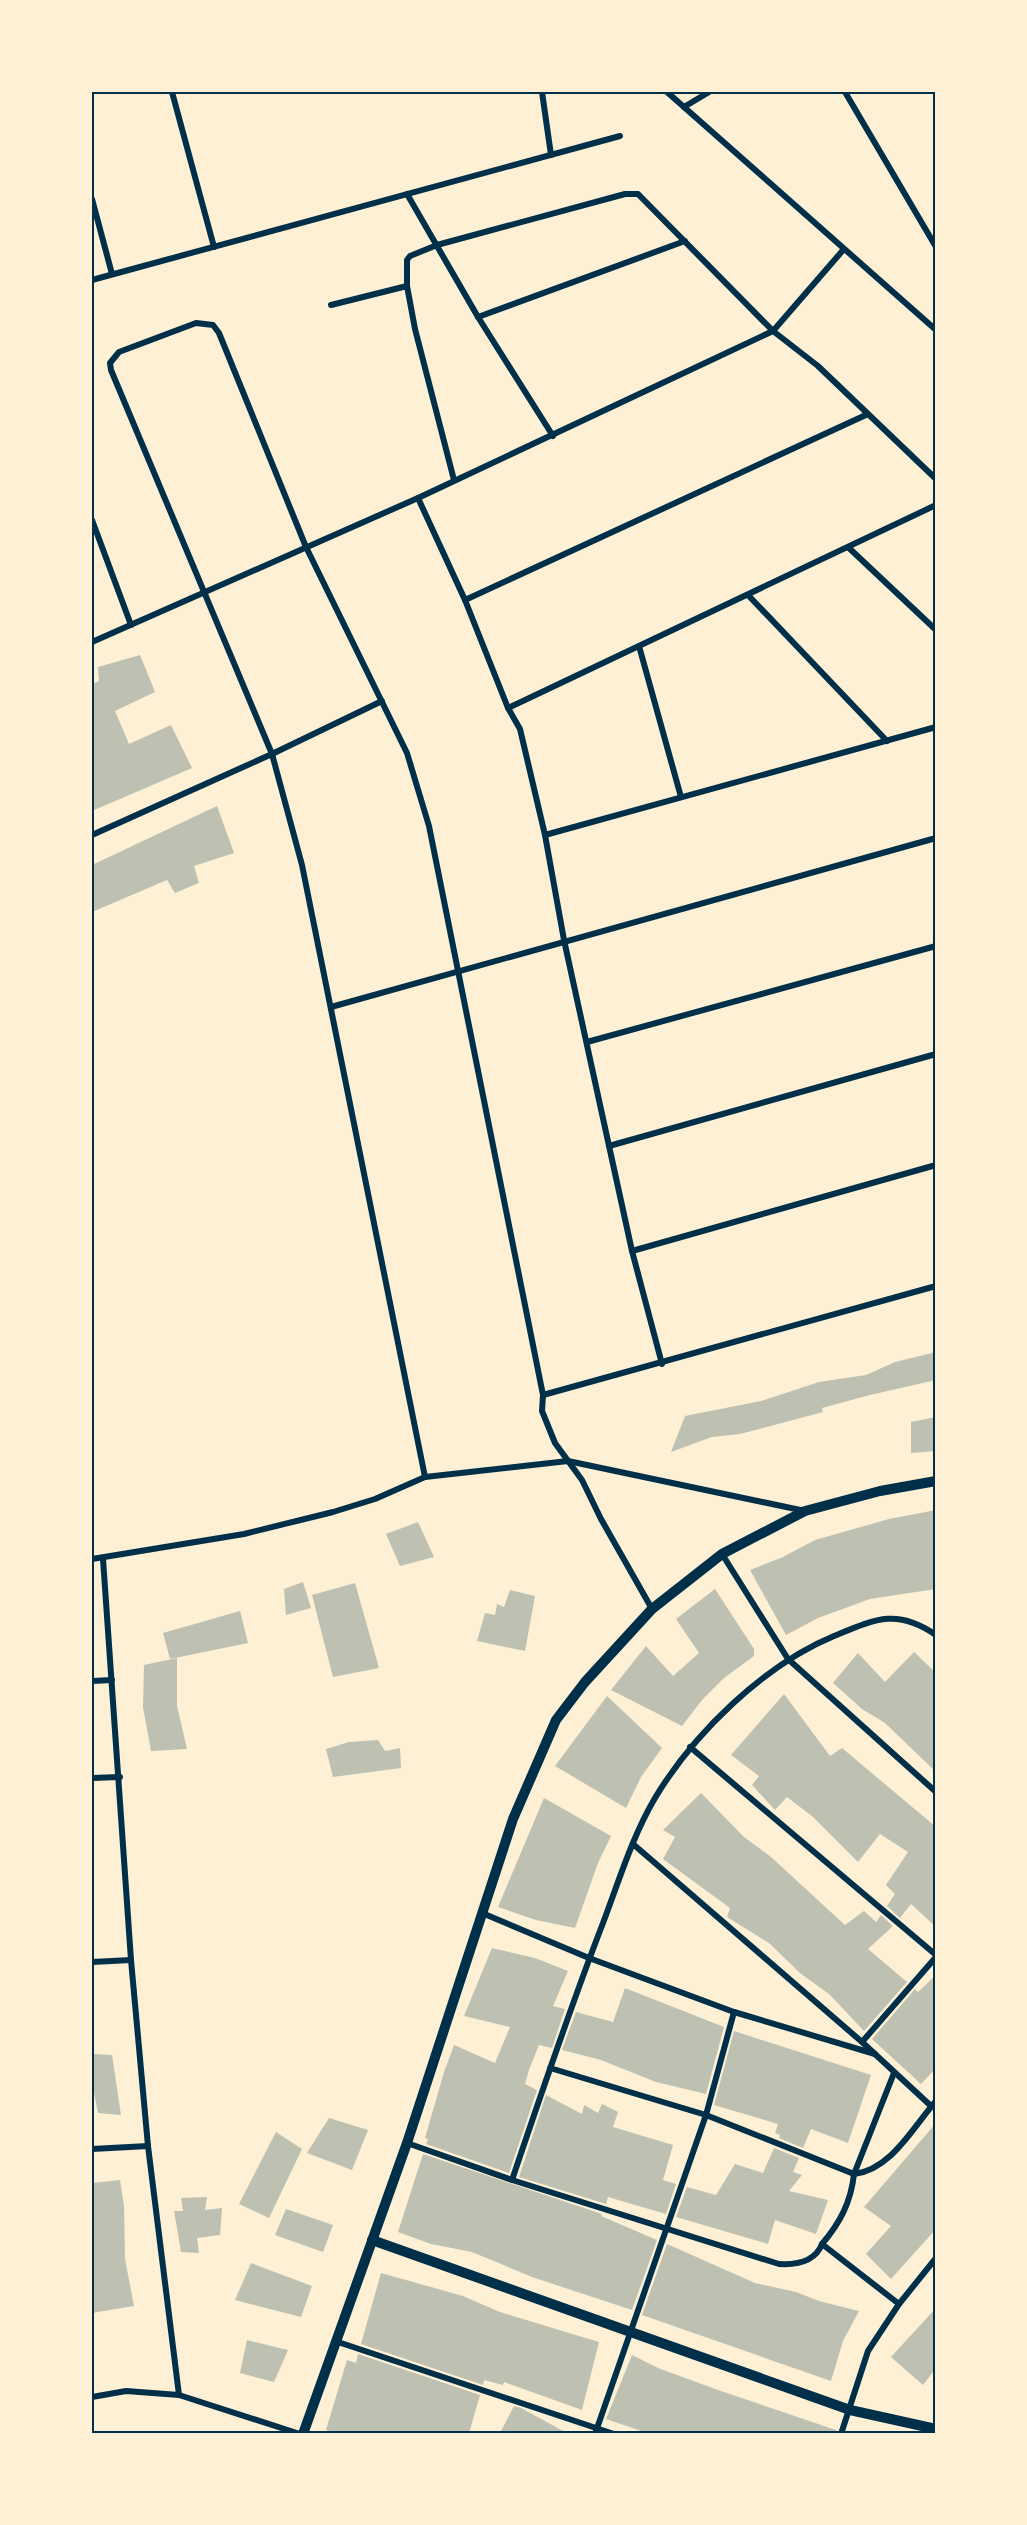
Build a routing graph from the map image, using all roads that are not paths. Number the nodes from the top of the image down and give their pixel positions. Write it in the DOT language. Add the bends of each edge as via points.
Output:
graph roads {
  1 [pos="172,92"];
  2 [pos="542,92"];
  3 [pos="667,92"];
  4 [pos="709,92"];
  5 [pos="845,92"];
  6 [pos="684,107"];
  7 [pos="620,136"];
  8 [pos="551,155"];
  9 [pos="407,194"];
  10 [pos="92,199"];
  11 [pos="684,241"];
  12 [pos="437,245"];
  13 [pos="214,247"];
  14 [pos="936,247"];
  15 [pos="844,249"];
  16 [pos="112,274"];
  17 [pos="92,280"];
  18 [pos="407,286"];
  19 [pos="331,305"];
  20 [pos="478,317"];
  21 [pos="936,330"];
  22 [pos="773,331"];
  23 [pos="868,414"];
  24 [pos="553,436"];
  25 [pos="936,479"];
  26 [pos="454,480"];
  27 [pos="418,498"];
  28 [pos="936,505"];
  29 [pos="92,520"];
  30 [pos="306,547"];
  31 [pos="849,548"];
  32 [pos="203,593"];
  33 [pos="748,595"];
  34 [pos="465,600"];
  35 [pos="131,625"];
  36 [pos="936,630"];
  37 [pos="92,642"];
  38 [pos="639,646"];
  39 [pos="382,701"];
  40 [pos="508,708"];
  41 [pos="936,727"];
  42 [pos="887,741"];
  43 [pos="272,754"];
  44 [pos="681,797"];
  45 [pos="92,835"];
  46 [pos="545,835"];
  47 [pos="936,838"];
  48 [pos="564,940"];
  49 [pos="936,946"];
  50 [pos="460,973"];
  51 [pos="331,1007"];
  52 [pos="587,1042"];
  53 [pos="936,1054"];
  54 [pos="609,1146"];
  55 [pos="936,1165"];
  56 [pos="632,1251"];
  57 [pos="936,1286"];
  58 [pos="662,1364"];
  59 [pos="543,1395"];
  60 [pos="568,1461"];
  61 [pos="425,1477"];
  62 [pos="936,1481"];
  63 [pos="806,1511"];
  64 [pos="722,1554"];
  65 [pos="92,1559"];
  66 [pos="103,1559"];
  67 [pos="652,1609"];
  68 [pos="936,1635"];
  69 [pos="788,1659"];
  70 [pos="112,1680"];
  71 [pos="92,1681"];
  72 [pos="690,1747"];
  73 [pos="120,1777"];
  74 [pos="92,1778"];
  75 [pos="936,1792"];
  76 [pos="633,1844"];
  77 [pos="482,1913"];
  78 [pos="936,1956"];
  79 [pos="589,1958"];
  80 [pos="131,1960"];
  81 [pos="92,1962"];
  82 [pos="734,2012"];
  83 [pos="862,2042"];
  84 [pos="875,2054"];
  85 [pos="550,2068"];
  86 [pos="894,2073"];
  87 [pos="933,2104"];
  88 [pos="706,2115"];
  89 [pos="407,2143"];
  90 [pos="148,2146"];
  91 [pos="92,2149"];
  92 [pos="854,2174"];
  93 [pos="512,2180"];
  94 [pos="667,2228"];
  95 [pos="372,2240"];
  96 [pos="822,2244"];
  97 [pos="934,2262"];
  98 [pos="899,2304"];
  99 [pos="629,2331"];
  100 [pos="336,2341"];
  101 [pos="179,2395"];
  102 [pos="92,2397"];
  103 [pos="849,2410"];
  104 [pos="936,2429"];
  105 [pos="596,2430"];
  106 [pos="302,2433"];
  107 [pos="614,2433"];
  108 [pos="841,2433"];
  1 -- 13 [label="street"];
  2 -- 8 [label="street"];
  3 -- 6 [label="street"];
  4 -- 6 [label="street"];
  5 -- 14 [label="street"];
  6 -- 15 [label="street"];
  7 -- 8 [label="street"];
  8 -- 9 [label="street"];
  9 -- 12 [label="street"];
  9 -- 13 [label="street"];
  10 -- 16 [label="street"];
  11 -- 12 [label="street" via="643,197 634,193"];
  11 -- 20 [label="street"];
  11 -- 22 [label="street"];
  12 -- 18 [label="street" via="407,260"];
  12 -- 20 [label="street"];
  13 -- 16 [label="street"];
  15 -- 21 [label="street"];
  15 -- 22 [label="street"];
  16 -- 17 [label="street"];
  18 -- 19 [label="street"];
  18 -- 26 [label="street"];
  20 -- 24 [label="street"];
  22 -- 23 [label="street" via="819,366"];
  22 -- 24 [label="street"];
  23 -- 25 [label="street"];
  23 -- 34 [label="street"];
  24 -- 26 [label="street"];
  26 -- 27 [label="street"];
  27 -- 30 [label="street"];
  27 -- 34 [label="street"];
  28 -- 31 [label="street"];
  29 -- 35 [label="street"];
  30 -- 32 [label="street"];
  30 -- 32 [label="street" via="213,325 196,323 119,352 110,363 113,377"];
  30 -- 39 [label="street"];
  31 -- 33 [label="street"];
  31 -- 36 [label="street"];
  32 -- 35 [label="street"];
  32 -- 43 [label="street"];
  33 -- 38 [label="street"];
  33 -- 42 [label="street"];
  34 -- 40 [label="street"];
  35 -- 37 [label="street"];
  38 -- 40 [label="street"];
  38 -- 44 [label="street"];
  39 -- 43 [label="street"];
  39 -- 50 [label="street" via="419,787"];
  40 -- 46 [label="street" via="520,729"];
  41 -- 42 [label="street"];
  42 -- 44 [label="street"];
  43 -- 45 [label="street"];
  43 -- 51 [label="street" via="302,865"];
  44 -- 46 [label="street"];
  46 -- 48 [label="street"];
  47 -- 48 [label="street"];
  48 -- 50 [label="street"];
  48 -- 52 [label="street"];
  49 -- 52 [label="street"];
  50 -- 51 [label="street"];
  50 -- 59 [label="street"];
  51 -- 61 [label="street"];
  52 -- 54 [label="street"];
  53 -- 54 [label="street"];
  54 -- 56 [label="street"];
  55 -- 56 [label="street"];
  56 -- 58 [label="street"];
  57 -- 58 [label="street"];
  58 -- 59 [label="street"];
  59 -- 60 [label="street" via="542,1410 555,1443"];
  60 -- 61 [label="street"];
  60 -- 63 [label="street"];
  60 -- 67 [label="street"];
  61 -- 66 [label="street" via="333,1512 244,1534"];
  62 -- 63 [label="street"];
  63 -- 64 [label="street"];
  64 -- 67 [label="street"];
  64 -- 69 [label="street"];
  65 -- 66 [label="street"];
  66 -- 70 [label="street"];
  67 -- 77 [label="street" via="556,1720 513,1819"];
  68 -- 69 [label="street" via="901,1618 876,1620"];
  69 -- 72 [label="street"];
  69 -- 75 [label="street"];
  70 -- 71 [label="street"];
  70 -- 73 [label="street"];
  72 -- 76 [label="street" via="655,1798"];
  72 -- 78 [label="street"];
  73 -- 74 [label="street"];
  73 -- 80 [label="street"];
  76 -- 79 [label="street"];
  76 -- 83 [label="street"];
  77 -- 79 [label="street"];
  77 -- 89 [label="street"];
  78 -- 83 [label="street"];
  79 -- 82 [label="street"];
  79 -- 85 [label="street"];
  80 -- 81 [label="street"];
  80 -- 90 [label="street"];
  82 -- 84 [label="street"];
  82 -- 88 [label="street"];
  83 -- 84 [label="street"];
  84 -- 86 [label="street"];
  85 -- 88 [label="street"];
  85 -- 93 [label="street"];
  86 -- 87 [label="street"];
  86 -- 92 [label="street"];
  87 -- 92 [label="street" via="883,2163 869,2172"];
  88 -- 92 [label="street"];
  88 -- 94 [label="street"];
  89 -- 93 [label="street"];
  89 -- 95 [label="street"];
  90 -- 91 [label="street"];
  90 -- 101 [label="street"];
  92 -- 96 [label="street" via="840,2223"];
  93 -- 94 [label="street"];
  94 -- 96 [label="street" via="780,2264 808,2260 819,2252"];
  94 -- 99 [label="street"];
  95 -- 99 [label="street"];
  95 -- 100 [label="street"];
  96 -- 98 [label="street"];
  97 -- 98 [label="street"];
  98 -- 103 [label="street" via="868,2351"];
  99 -- 103 [label="street"];
  99 -- 105 [label="street"];
  100 -- 105 [label="street"];
  100 -- 106 [label="street"];
  101 -- 102 [label="street" via="126,2391"];
  101 -- 106 [label="street"];
  103 -- 104 [label="street"];
  103 -- 108 [label="street"];
  105 -- 107 [label="street"];
}
